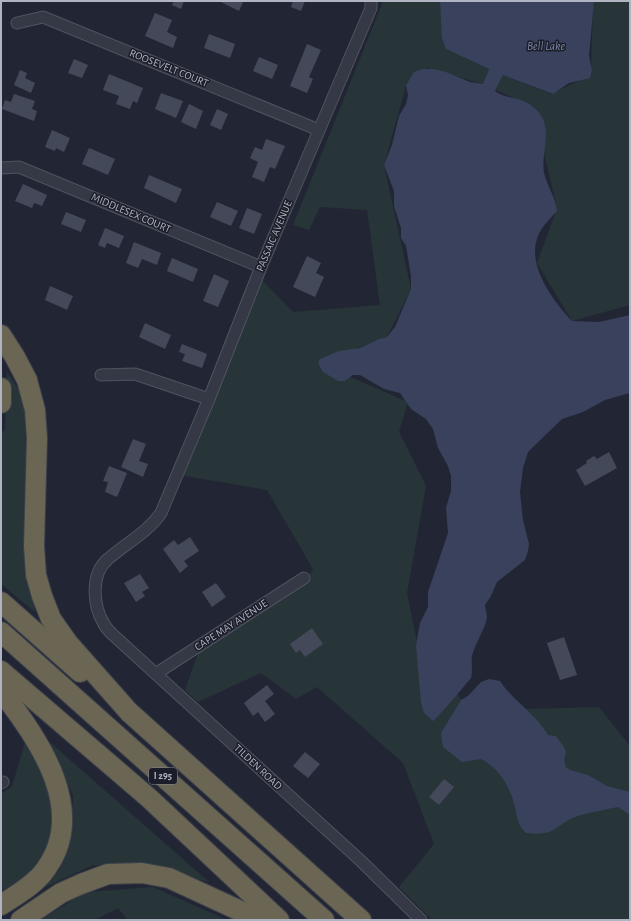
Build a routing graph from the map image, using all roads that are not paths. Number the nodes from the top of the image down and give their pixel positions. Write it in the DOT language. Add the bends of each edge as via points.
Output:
graph roads {
  1 [pos="371,1"];
  2 [pos="17,22"];
  3 [pos="319,130"];
  4 [pos="1,168"];
  5 [pos="260,267"];
  6 [pos="1,335"];
  7 [pos="101,375"];
  8 [pos="1,388"];
  9 [pos="209,399"];
  10 [pos="1,403"];
  11 [pos="304,578"];
  12 [pos="1,602"];
  13 [pos="98,611"];
  14 [pos="1,632"];
  15 [pos="1,671"];
  16 [pos="157,673"];
  17 [pos="1,691"];
  18 [pos="121,704"];
  19 [pos="1,905"];
  20 [pos="20,920"];
  21 [pos="260,920"];
  22 [pos="279,920"];
  23 [pos="324,920"];
  24 [pos="362,920"];
  25 [pos="421,920"];
  1 -- 3 [label="street, PASSAIC AVENUE" via="371,8"];
  2 -- 3 [label="street, ROOSEVELT COURT" via="43,17"];
  3 -- 5 [label="street, PASSAIC AVENUE"];
  4 -- 5 [label="street, MIDDLESEX COURT" via="19,167"];
  5 -- 9 [label="street, PASSAIC AVENUE"];
  6 -- 18 [label="highway" via="27,380 35,410 37,438 34,546 36,575 42,596 51,619 68,643"];
  7 -- 9 [label="street" via="135,374"];
  8 -- 10 [label="highway"];
  9 -- 13 [label="street, PASSAIC AVENUE" via="161,513 153,525 107,559 99,570 95,591"];
  11 -- 16 [label="street, CAPE MAY AVENUE"];
  12 -- 18 [label="highway" via="89,680"];
  13 -- 16 [label="street, TILDEN ROAD" via="105,626"];
  14 -- 23 [label="highway, I 295"];
  15 -- 22 [label="highway, I 295" via="149,798"];
  16 -- 25 [label="street, TILDEN ROAD" via="361,861"];
  17 -- 19 [label="highway" via="32,734 51,769 60,794 62,816 61,836 54,856 42,874 27,888"];
  18 -- 24 [label="highway"];
  20 -- 21 [label="highway" via="61,893 81,884 108,874 142,873 169,878"];
}
